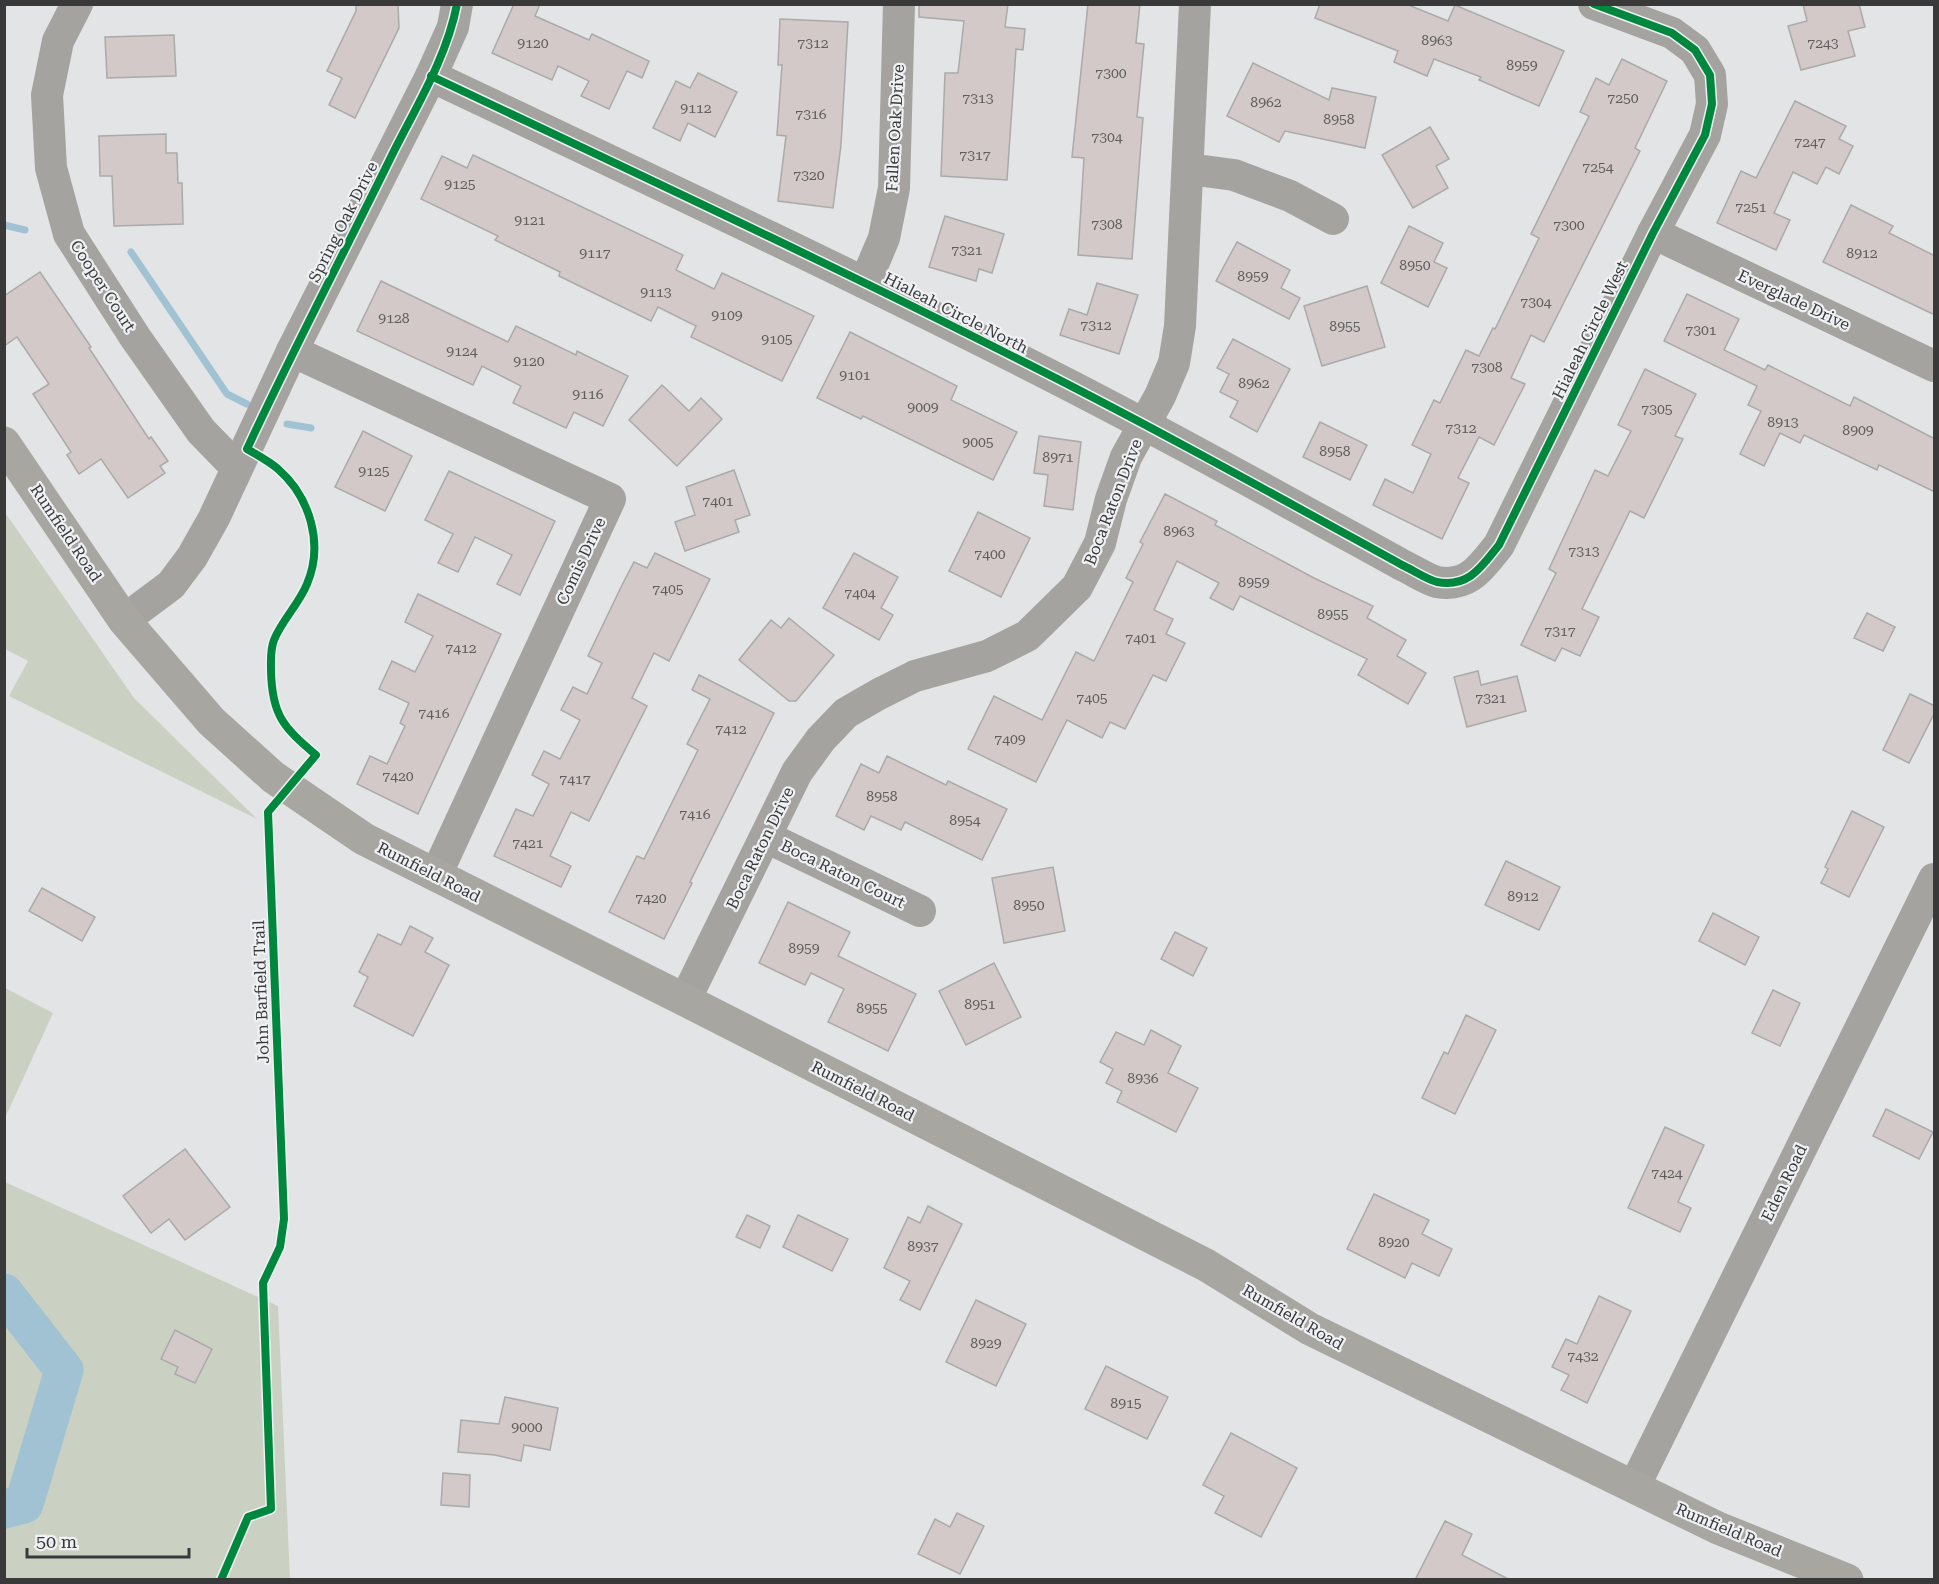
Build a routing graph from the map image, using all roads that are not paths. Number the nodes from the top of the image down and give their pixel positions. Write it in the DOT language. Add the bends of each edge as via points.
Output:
graph roads {
  1 [pos="77,4"];
  2 [pos="457,4"];
  3 [pos="899,4"];
  4 [pos="1195,4"];
  5 [pos="1594,4"];
  6 [pos="431,76"];
  7 [pos="1189,169"];
  8 [pos="1333,219"];
  9 [pos="1653,233"];
  10 [pos="865,283"];
  11 [pos="292,351"];
  12 [pos="1935,366"];
  13 [pos="1144,424"];
  14 [pos="4,443"];
  15 [pos="237,468"];
  16 [pos="1461,582"];
  17 [pos="124,620"];
  18 [pos="766,837"];
  19 [pos="436,875"];
  20 [pos="1935,879"];
  21 [pos="920,911"];
  22 [pos="685,1000"];
  23 [pos="1634,1487"];
  24 [pos="1847,1580"];
  1 -- 15 [label="street, Cooper Court" via="58,41 47,95 51,168 69,234 135,338 201,431"];
  2 -- 6 [label="street, Spring Oak Drive" via="453,27"];
  3 -- 10 [label="street, Fallen Oak Drive" via="894,188 884,238"];
  4 -- 7 [label="street, Boca Raton Drive"];
  5 -- 9 [label="street, Hialeah Circle West" via="1672,33 1695,50 1710,75 1712,104 1705,135"];
  6 -- 10 [label="street, Hialeah Circle North"];
  6 -- 11 [label="street, Spring Oak Drive"];
  7 -- 8 [label="street" via="1234,175 1290,196"];
  7 -- 13 [label="street, Boca Raton Drive" via="1180,326 1174,363"];
  9 -- 12 [label="street, Everglade Drive"];
  9 -- 16 [label="street, Hialeah Circle West" via="1499,545 1480,569"];
  10 -- 13 [label="street, Hialeah Circle North"];
  11 -- 15 [label="street, Spring Oak Drive"];
  11 -- 19 [label="street, Comis Drive" via="610,499"];
  13 -- 16 [label="street, Hialeah Circle North" via="1402,565 1437,582"];
  13 -- 18 [label="street, Boca Raton Drive" via="1126,458 1100,543 1077,587 1027,636 987,656 915,676 846,713 797,772"];
  14 -- 17 [label="main road, Rumfield Road"];
  15 -- 17 [label="street, Spring Oak Drive" via="192,557 171,585"];
  17 -- 19 [label="main road, Rumfield Road" via="211,721 273,777 364,839"];
  18 -- 21 [label="street, Boca Raton Court"];
  18 -- 22 [label="street, Boca Raton Drive"];
  19 -- 22 [label="main road, Rumfield Road"];
  20 -- 23 [label="street, Eden Road"];
  22 -- 23 [label="main road, Rumfield Road" via="1206,1265 1310,1329"];
  23 -- 24 [label="main road, Rumfield Road" via="1718,1528"];
}
